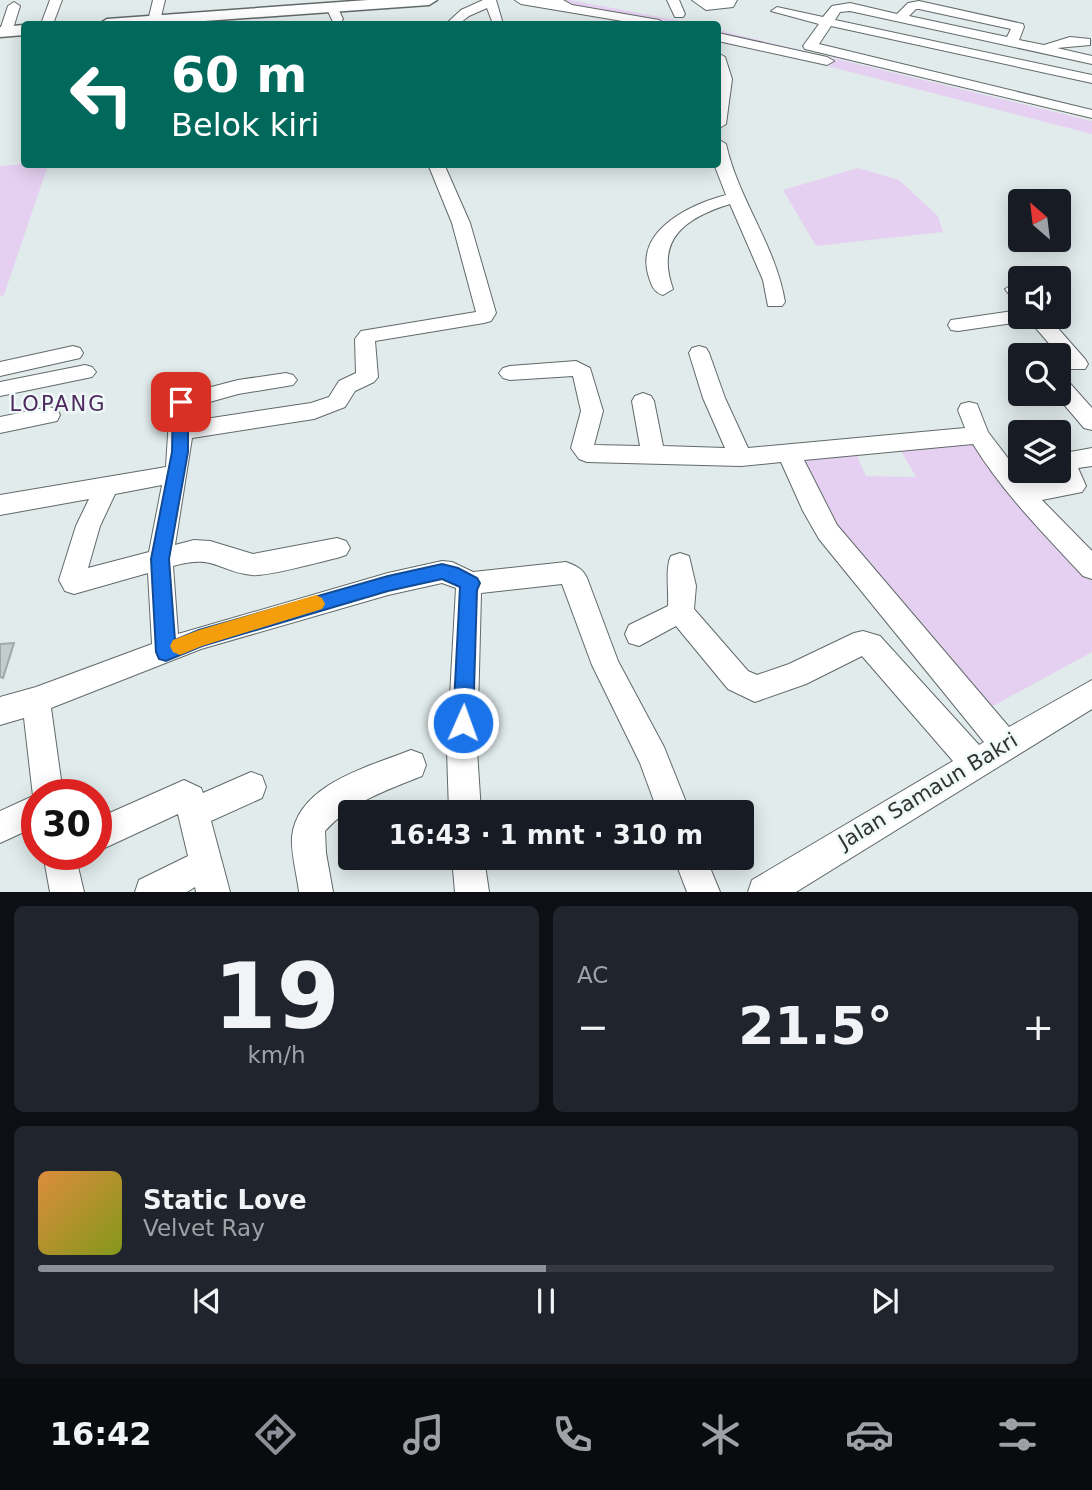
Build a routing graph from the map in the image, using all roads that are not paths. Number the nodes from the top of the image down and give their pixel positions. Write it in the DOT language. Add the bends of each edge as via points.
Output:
graph roads {
  1 [pos="56,0"];
  2 [pos="159,0"];
  3 [pos="429,0"];
  4 [pos="522,0"];
  5 [pos="553,0"];
  6 [pos="673,0"];
  7 [pos="698,0"];
  8 [pos="732,0"];
  9 [pos="490,1"];
  10 [pos="852,4"];
  11 [pos="13,6"];
  12 [pos="569,8"];
  13 [pos="777,11"];
  14 [pos="679,14"];
  15 [pos="900,18"];
  16 [pos="497,20"];
  17 [pos="48,21"];
  18 [pos="154,21"];
  19 [pos="212,21"];
  20 [pos="455,21"];
  21 [pos="642,21"];
  22 [pos="936,27"];
  23 [pos="825,28"];
  24 [pos="1092,28"];
  25 [pos="21,30"];
  26 [pos="3,32"];
  27 [pos="721,39"];
  28 [pos="926,42"];
  29 [pos="1085,42"];
  30 [pos="1011,43"];
  31 [pos="1045,50"];
  32 [pos="838,54"];
  33 [pos="917,56"];
  34 [pos="1086,59"];
  35 [pos="721,66"];
  36 [pos="1040,68"];
  37 [pos="905,70"];
  38 [pos="1006,76"];
  39 [pos="1092,79"];
  40 [pos="1023,98"];
  41 [pos="721,105"];
  42 [pos="1092,114"];
  43 [pos="721,158"];
  44 [pos="438,168"];
  45 [pos="736,197"];
  46 [pos="663,289"];
  47 [pos="775,302"];
  48 [pos="1008,318"];
  49 [pos="958,325"];
  50 [pos="1047,329"];
  51 [pos="73,353"];
  52 [pos="698,353"];
  53 [pos="1076,365"];
  54 [pos="0,369"];
  55 [pos="85,372"];
  56 [pos="510,373"];
  57 [pos="286,380"];
  58 [pos="0,389"];
  59 [pos="1071,398"];
  60 [pos="643,401"];
  61 [pos="969,410"];
  62 [pos="49,415"];
  63 [pos="1092,422"];
  64 [pos="0,425"];
  65 [pos="179,432"];
  66 [pos="979,435"];
  67 [pos="789,453"];
  68 [pos="653,455"];
  69 [pos="741,457"];
  70 [pos="1092,457"];
  71 [pos="176,474"];
  72 [pos="106,488"];
  73 [pos="1023,494"];
  74 [pos="0,505"];
  75 [pos="337,548"];
  76 [pos="160,559"];
  77 [pos="680,564"];
  78 [pos="1092,568"];
  79 [pos="471,583"];
  80 [pos="680,613"];
  81 [pos="639,634"];
  82 [pos="166,652"];
  83 [pos="1092,692"];
  84 [pos="36,701"];
  85 [pos="0,710"];
  86 [pos="1004,744"];
  87 [pos="974,762"];
  88 [pos="411,765"];
  89 [pos="46,779"];
  90 [pos="251,787"];
  91 [pos="464,800"];
  92 [pos="669,800"];
  93 [pos="194,813"];
  94 [pos="21,817"];
  95 [pos="0,827"];
  96 [pos="112,828"];
  97 [pos="63,870"];
  98 [pos="469,870"];
  99 [pos="695,870"];
  100 [pos="209,878"];
  101 [pos="67,891"];
  102 [pos="151,891"];
  103 [pos="316,891"];
  104 [pos="472,891"];
  105 [pos="704,891"];
  106 [pos="764,891"];
  1 -- 17 [label="street"];
  2 -- 18 [label="street"];
  3 -- 19 [label="main road" via="335,13"];
  4 -- 12 [label="street"];
  5 -- 12 [label="street"];
  6 -- 14 [label="street"];
  7 -- 8 [label="street" via="706,6"];
  9 -- 16 [label="street"];
  9 -- 20 [label="street"];
  10 -- 15 [label="street"];
  10 -- 23 [label="street" via="836,9"];
  11 -- 26 [label="street"];
  12 -- 21 [label="street"];
  13 -- 23 [label="street"];
  15 -- 22 [label="street"];
  15 -- 30 [label="street" via="919,5 1016,27"];
  18 -- 19 [label="main road"];
  22 -- 28 [label="street"];
  22 -- 30 [label="street"];
  23 -- 28 [label="street"];
  23 -- 32 [label="street" via="811,47"];
  23 -- 33 [label="street"];
  24 -- 29 [label="street"];
  25 -- 26 [label="main road"];
  27 -- 32 [label="street" via="824,61"];
  28 -- 33 [label="street"];
  28 -- 36 [label="street"];
  29 -- 31 [label="street" via="1060,42"];
  29 -- 34 [label="street"];
  30 -- 31 [label="street"];
  31 -- 34 [label="street"];
  31 -- 36 [label="street"];
  32 -- 37 [label="street"];
  33 -- 37 [label="street"];
  33 -- 38 [label="street"];
  35 -- 41 [label="street" via="725,79"];
  36 -- 39 [label="street"];
  36 -- 40 [label="street"];
  37 -- 40 [label="street"];
  40 -- 42 [label="street"];
  43 -- 45 [label="street"];
  44 -- 65 [label="street" via="461,223 484,317 368,336 367,377 347,386 337,402 328,406"];
  45 -- 46 [label="street" via="718,201 666,233 655,250 656,275"];
  45 -- 47 [label="street" via="772,280"];
  48 -- 49 [label="street"];
  50 -- 53 [label="street"];
  51 -- 54 [label="street"];
  52 -- 69 [label="street"];
  55 -- 58 [label="street"];
  56 -- 68 [label="street" via="580,370 586,378 592,411 583,451"];
  57 -- 65 [label="street" via="188,398 181,402"];
  59 -- 63 [label="street"];
  60 -- 68 [label="street"];
  61 -- 66 [label="street"];
  62 -- 64 [label="street"];
  65 -- 71 [label="street"];
  66 -- 67 [label="street"];
  66 -- 73 [label="street"];
  67 -- 69 [label="street"];
  67 -- 86 [label="street" via="828,533"];
  68 -- 69 [label="street"];
  70 -- 73 [label="street" via="1063,461 1074,486"];
  71 -- 72 [label="street"];
  71 -- 76 [label="street"];
  72 -- 74 [label="street"];
  72 -- 76 [label="street" via="88,526 74,583"];
  73 -- 78 [label="street"];
  75 -- 76 [label="street" via="258,565 203,549"];
  76 -- 82 [label="street"];
  77 -- 80 [label="street"];
  79 -- 82 [label="street" via="442,572 388,584 199,638"];
  79 -- 91 [label="street" via="462,750"];
  79 -- 92 [label="street" via="566,573 574,578 606,665"];
  80 -- 81 [label="street"];
  80 -- 87 [label="street" via="738,680 755,690 854,645 870,645"];
  82 -- 84 [label="street"];
  83 -- 86 [label="street, Jalan Samaun Bakri"];
  84 -- 85 [label="street"];
  84 -- 89 [label="street"];
  86 -- 87 [label="street, Jalan Samaun Bakri"];
  87 -- 106 [label="street, Jalan Samaun Bakri"];
  88 -- 103 [label="street" via="331,801 318,814 308,832"];
  90 -- 93 [label="street"];
  93 -- 96 [label="street" via="190,799 176,797"];
  93 -- 100 [label="street"];
  94 -- 95 [label="street"];
  97 -- 101 [label="street"];
  98 -- 104 [label="street"];
  99 -- 105 [label="street"];
  100 -- 102 [label="street"];
}
